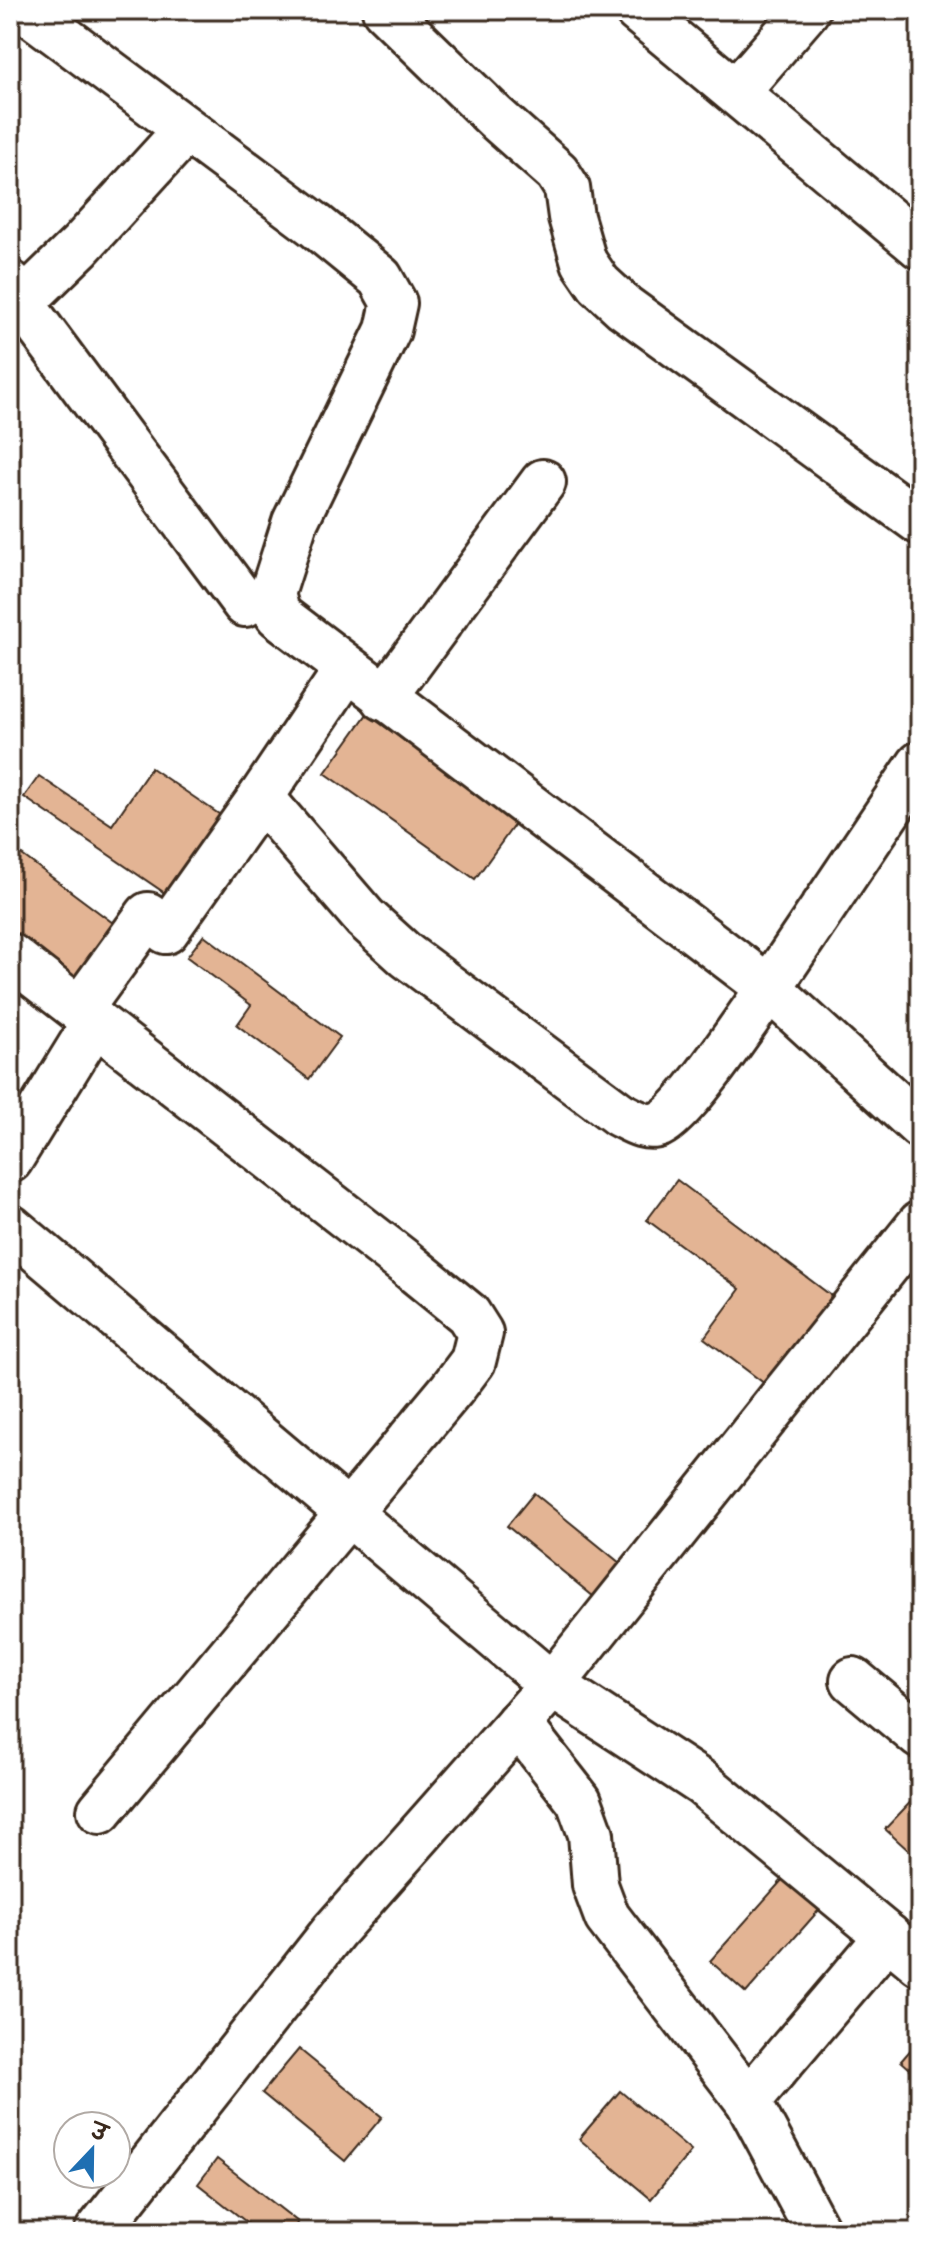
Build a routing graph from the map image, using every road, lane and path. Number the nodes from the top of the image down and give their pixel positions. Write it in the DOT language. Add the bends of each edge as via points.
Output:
graph roads {
  1 [pos="26,10"];
  2 [pos="385,10"];
  3 [pos="637,10"];
  4 [pos="807,10"];
  5 [pos="737,91"];
  6 [pos="186,130"];
  7 [pos="920,246"];
  8 [pos="14,301"];
  9 [pos="543,482"];
  10 [pos="920,522"];
  11 [pos="245,604"];
  12 [pos="347,669"];
  13 [pos="384,698"];
  14 [pos="920,764"];
  15 [pos="261,797"];
  16 [pos="10,956"];
  17 [pos="769,988"];
  18 [pos="95,1022"];
  19 [pos="920,1126"];
  20 [pos="10,1160"];
  21 [pos="920,1224"];
  22 [pos="10,1227"];
  23 [pos="349,1513"];
  24 [pos="853,1680"];
  25 [pos="552,1685"];
  26 [pos="518,1723"];
  27 [pos="920,1736"];
  28 [pos="100,1811"];
  29 [pos="904,1950"];
  30 [pos="748,2101"];
  31 [pos="97,2232"];
  32 [pos="818,2232"];
  1 -- 6 [label="street"];
  2 -- 10 [label="street" via="557,172 567,188 584,262 599,284"];
  3 -- 5 [label="street"];
  4 -- 5 [label="street"];
  5 -- 7 [label="street"];
  6 -- 8 [label="street"];
  6 -- 12 [label="street" via="380,278 394,303 388,330 295,522 272,594 278,615"];
  8 -- 11 [label="street"];
  9 -- 13 [label="street"];
  12 -- 13 [label="street"];
  12 -- 15 [label="street"];
  13 -- 17 [label="street"];
  14 -- 17 [label="street"];
  15 -- 17 [label="street" via="365,918 407,956 641,1125 658,1125 679,1109"];
  15 -- 18 [label="street" via="82,1006"];
  16 -- 18 [label="street"];
  17 -- 19 [label="street"];
  18 -- 20 [label="street"];
  18 -- 23 [label="street" via="436,1287 468,1314 480,1333 473,1361"];
  21 -- 25 [label="street"];
  22 -- 23 [label="street"];
  23 -- 25 [label="street"];
  23 -- 28 [label="street"];
  24 -- 27 [label="street"];
  25 -- 26 [label="street"];
  25 -- 29 [label="street" via="702,1783"];
  26 -- 30 [label="street" via="579,1801 591,1834 595,1885 607,1917"];
  26 -- 31 [label="street" via="334,1931"];
  29 -- 30 [label="street"];
  30 -- 32 [label="street"];
}
